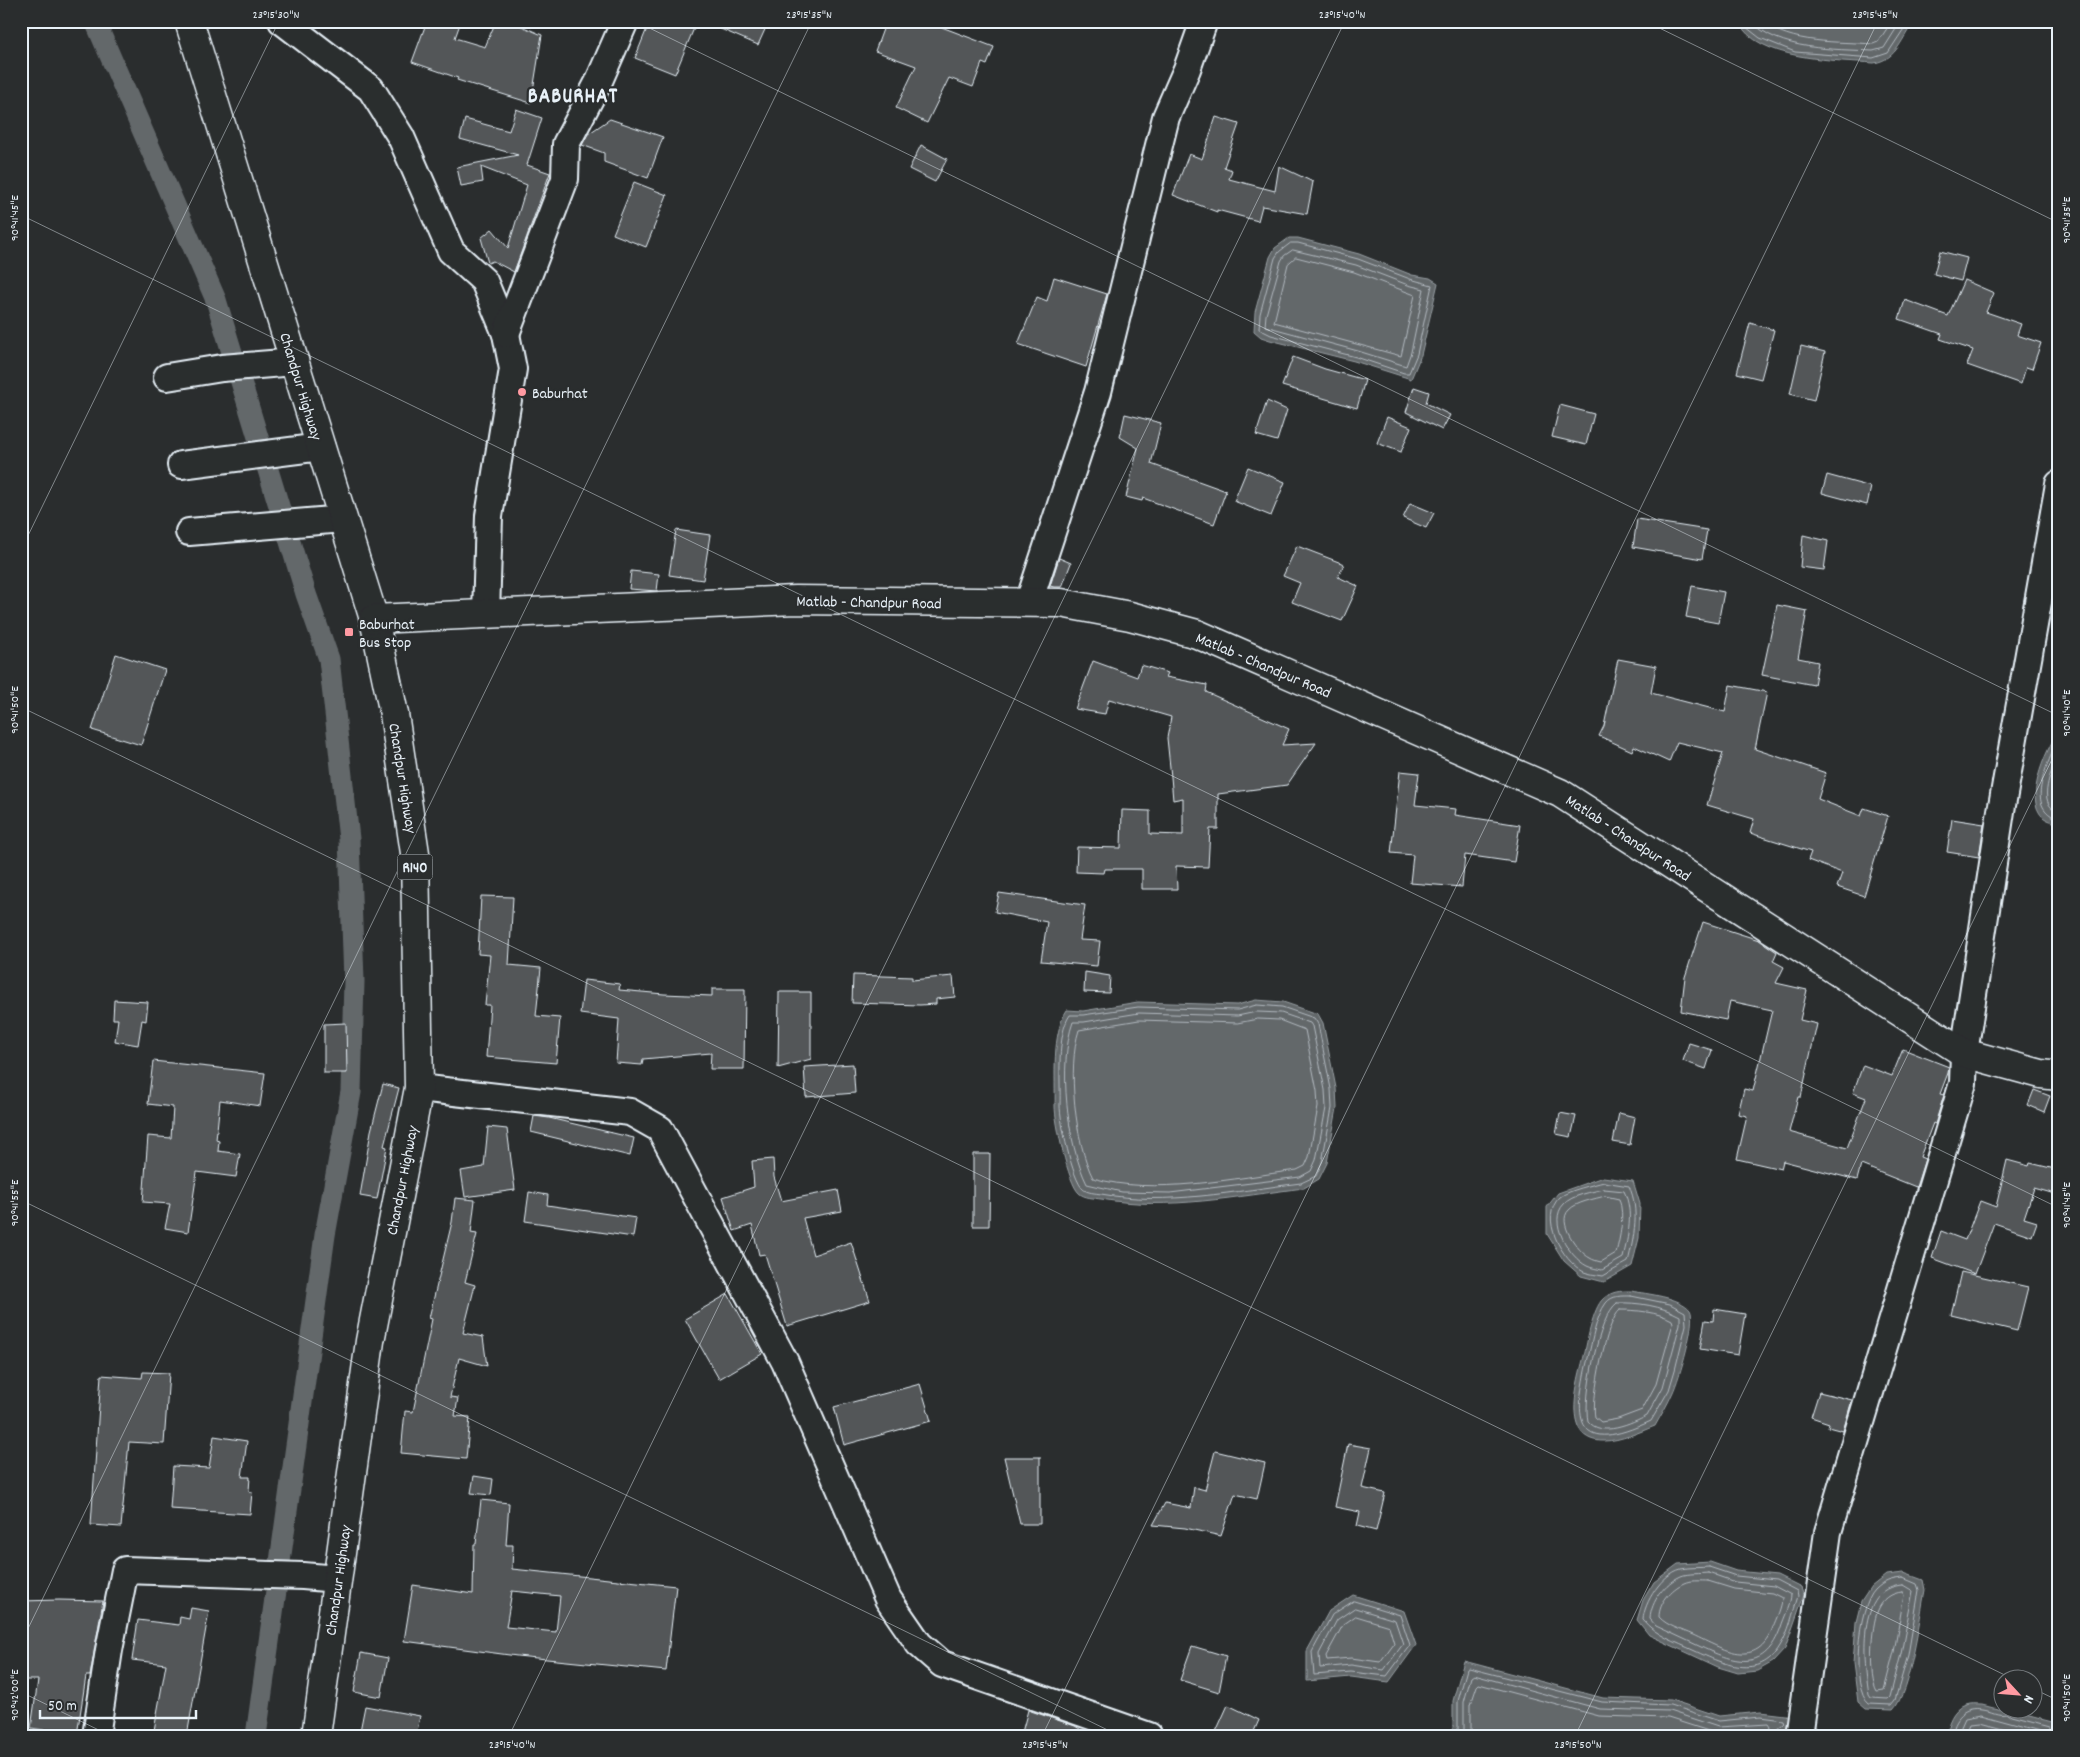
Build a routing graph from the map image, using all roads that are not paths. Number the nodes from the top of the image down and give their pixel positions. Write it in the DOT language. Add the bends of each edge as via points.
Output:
graph roads {
  1 [pos="189,21"];
  2 [pos="282,21"];
  3 [pos="625,21"];
  4 [pos="1204,21"];
  5 [pos="506,334"];
  6 [pos="295,362"];
  7 [pos="167,377"];
  8 [pos="321,447"];
  9 [pos="182,464"];
  10 [pos="2059,484"];
  11 [pos="343,519"];
  12 [pos="189,532"];
  13 [pos="1029,602"];
  14 [pos="486,614"];
  15 [pos="374,619"];
  16 [pos="1964,1053"];
  17 [pos="2059,1076"];
  18 [pos="419,1088"];
  19 [pos="337,1579"];
  20 [pos="96,1736"];
  21 [pos="316,1736"];
  22 [pos="1149,1736"];
  23 [pos="1799,1736"];
  1 -- 6 [label="main road, Chandpur Highway / R140"];
  2 -- 5 [label="street" via="372,89 401,138 451,251 484,281"];
  3 -- 5 [label="street" via="566,144 565,179"];
  4 -- 13 [label="street" via="1188,69 1166,117 1098,392"];
  5 -- 14 [label="street" via="513,369 489,516"];
  6 -- 7 [label="street" via="222,368"];
  6 -- 8 [label="main road, Chandpur Highway / R140"];
  8 -- 9 [label="street"];
  8 -- 11 [label="main road, Chandpur Highway / R140"];
  10 -- 16 [label="street" via="2002,801"];
  11 -- 12 [label="street"];
  11 -- 15 [label="main road, Chandpur Highway / R140"];
  13 -- 14 [label="main road, Matlab - Chandpur Road" via="795,600"];
  13 -- 16 [label="main road, Matlab - Chandpur Road" via="1061,603 1130,616 1197,634 1560,793"];
  14 -- 15 [label="main road, Matlab - Chandpur Road"];
  15 -- 18 [label="main road, Chandpur Highway / R140" via="394,714 415,853"];
  16 -- 17 [label="main road, Matlab - Chandpur Road"];
  16 -- 23 [label="street" via="1963,1083 1828,1532"];
  18 -- 19 [label="main road, Chandpur Highway / R140" via="370,1341"];
  18 -- 22 [label="street" via="630,1112 660,1129 786,1362 888,1599 919,1644 942,1664"];
  19 -- 20 [label="street" via="125,1570 108,1650"];
  19 -- 21 [label="main road, Chandpur Highway / R140"];
}
